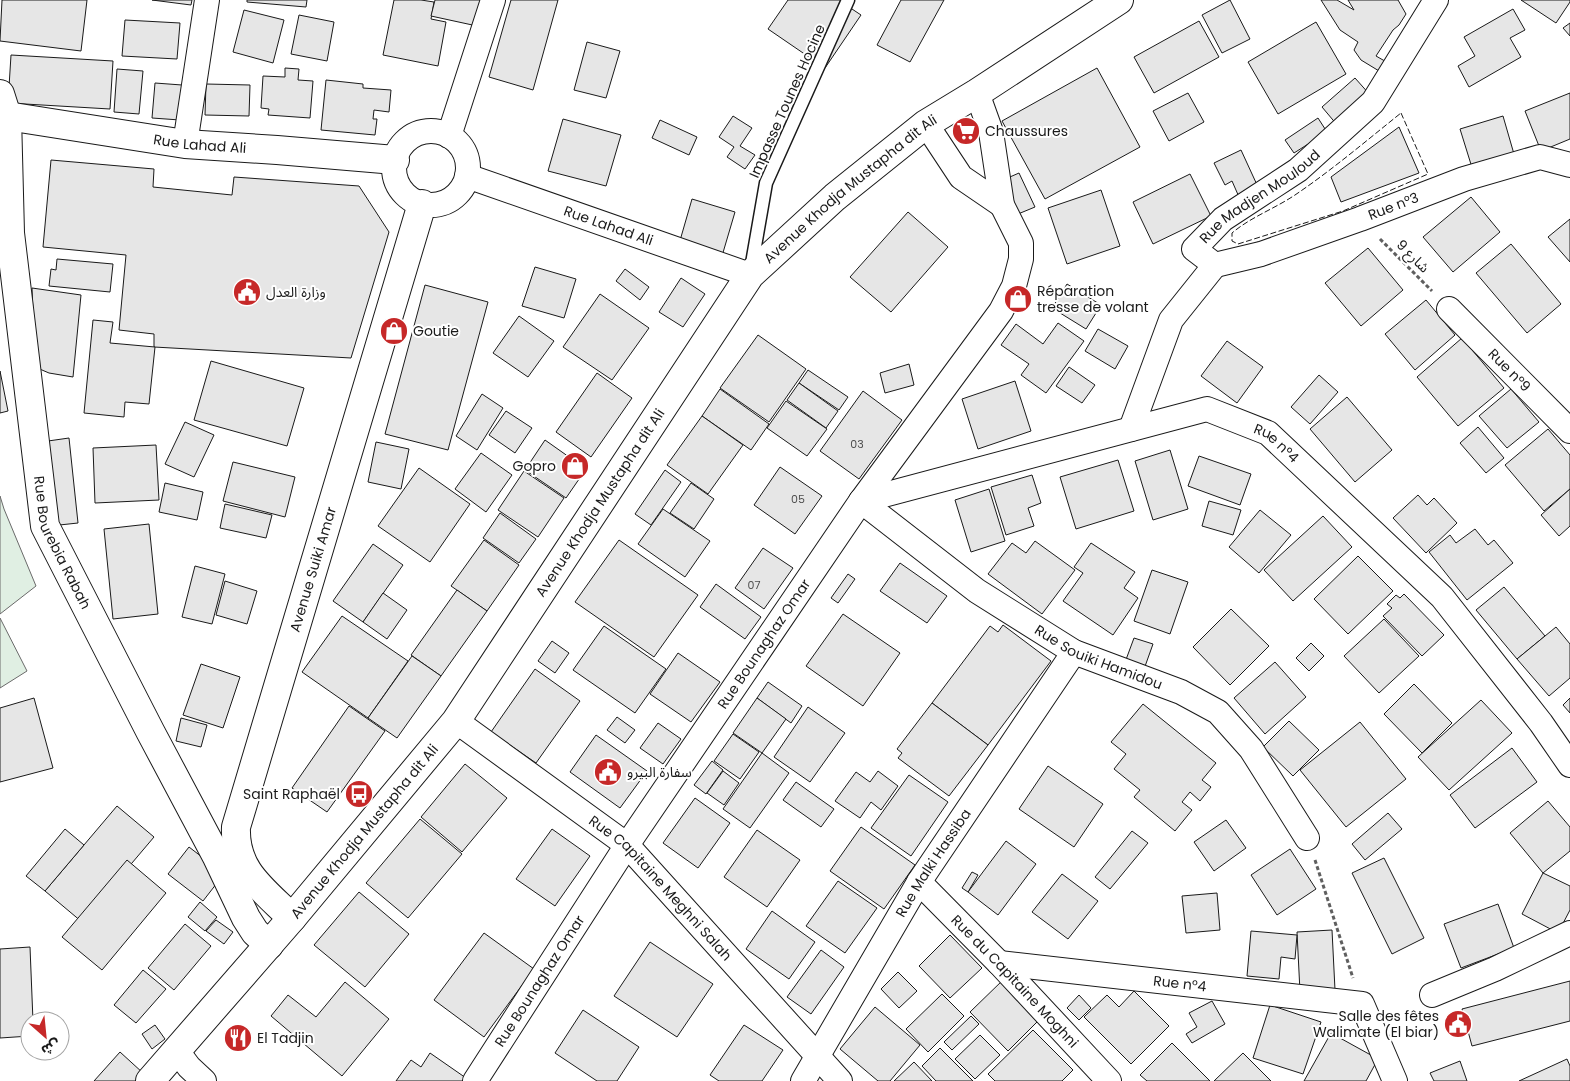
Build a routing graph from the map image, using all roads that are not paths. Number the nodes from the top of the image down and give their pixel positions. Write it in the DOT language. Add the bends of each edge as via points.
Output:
graph roads {
  1 [pos="207,0"];
  2 [pos="493,0"];
  3 [pos="848,0"];
  4 [pos="1119,0"];
  5 [pos="1436,0"];
  6 [pos="1086,11"];
  7 [pos="976,94"];
  8 [pos="2,108"];
  9 [pos="926,124"];
  10 [pos="449,136"];
  11 [pos="185,144"];
  12 [pos="395,160"];
  13 [pos="1570,165"];
  14 [pos="467,176"];
  15 [pos="422,204"];
  16 [pos="1002,205"];
  17 [pos="5,232"];
  18 [pos="1216,265"];
  19 [pos="750,275"];
  20 [pos="1449,309"];
  21 [pos="1131,428"];
  22 [pos="1570,432"];
  23 [pos="860,501"];
  24 [pos="1074,652"];
  25 [pos="456,721"];
  26 [pos="1570,765"];
  27 [pos="1307,838"];
  28 [pos="627,846"];
  29 [pos="227,855"];
  30 [pos="919,882"];
  31 [pos="292,918"];
  32 [pos="1570,933"];
  33 [pos="269,946"];
  34 [pos="999,963"];
  35 [pos="1432,996"];
  36 [pos="177,1051"];
  37 [pos="818,1057"];
  38 [pos="150,1081"];
  39 [pos="204,1081"];
  40 [pos="475,1081"];
  41 [pos="803,1081"];
  42 [pos="840,1081"];
  43 [pos="1109,1081"];
  44 [pos="1395,1081"];
  1 -- 11 [label="street"];
  2 -- 10 [label="street"];
  3 -- 19 [label="lane, Impasse Tounes Hocine" via="766,183"];
  4 -- 6 [label="street, Avenue Khodja Mustapha dit Ali"];
  5 -- 18 [label="street, Rue Madjen Mouloud" via="1373,102 1298,170 1223,219 1194,249"];
  6 -- 7 [label="street, Avenue Khodja Mustapha dit Ali"];
  7 -- 9 [label="street, Avenue Khodja Mustapha dit Ali"];
  7 -- 16 [label="street" via="991,132"];
  8 -- 11 [label="street, Rue Lahad Ali"];
  8 -- 17 [label="street, Rue Bourebia Rabah"];
  9 -- 16 [label="street" via="961,177"];
  9 -- 19 [label="street, Avenue Khodja Mustapha dit Ali" via="834,198"];
  10 -- 12 [label="street" via="438,132 416,135 406,141"];
  10 -- 14 [label="street" via="465,154"];
  11 -- 12 [label="street, Rue Lahad Ali"];
  12 -- 15 [label="street" via="394,172 403,193"];
  13 -- 18 [label="street, Rue n°3" via="1540,157 1464,179 1261,254"];
  14 -- 15 [label="street" via="455,197 445,203"];
  14 -- 19 [label="street, Rue Lahad Ali"];
  15 -- 29 [label="street, Avenue Suiki Amar"];
  16 -- 23 [label="street, Rue Bounaghaz Omar" via="1020,242 1021,259 1014,286 1001,311"];
  17 -- 29 [label="street, Rue Bourebia Rabah" via="45,526 150,731"];
  18 -- 21 [label="street, Rue Madjen Mouloud" via="1171,320"];
  19 -- 25 [label="street, Avenue Khodja Mustapha dit Ali"];
  20 -- 22 [label="street, Rue n°9"];
  21 -- 23 [label="street, Rue n°4"];
  21 -- 26 [label="street, Rue n°4" via="1207,409 1268,433 1442,597"];
  23 -- 24 [label="street, Rue Souiki Hamidou" via="976,591"];
  23 -- 28 [label="street, Rue Bounaghaz Omar"];
  24 -- 27 [label="street, Rue Souiki Hamidou" via="1181,692 1218,712 1251,748"];
  24 -- 30 [label="street, Rue Malki Hassiba"];
  25 -- 28 [label="street, Rue Capitaine Meghni Salah"];
  25 -- 31 [label="street, Avenue Khodja Mustapha dit Ali"];
  28 -- 37 [label="street, Rue Capitaine Meghni Salah"];
  28 -- 40 [label="street, Rue Bounaghaz Omar"];
  29 -- 31 [label="street, Avenue Suiki Amar" via="244,867"];
  29 -- 33 [label="street, Rue Bourebia Rabah" via="250,926"];
  30 -- 34 [label="street, Rue du Capitaine Moghni"];
  30 -- 37 [label="street, Rue Malki Hassiba"];
  31 -- 33 [label="street, Avenue Khodja Mustapha dit Ali"];
  32 -- 35 [label="street"];
  33 -- 36 [label="street, Avenue Khodja Mustapha dit Ali"];
  34 -- 43 [label="street, Rue du Capitaine Moghni"];
  34 -- 44 [label="street, Rue n°4" via="1362,1004"];
  36 -- 38 [label="street, Avenue Khodja Mustapha dit Ali"];
  36 -- 39 [label="street"];
  37 -- 41 [label="street, Rue Malki Hassiba"];
  37 -- 42 [label="street, Rue Capitaine Meghni Salah"];
}
